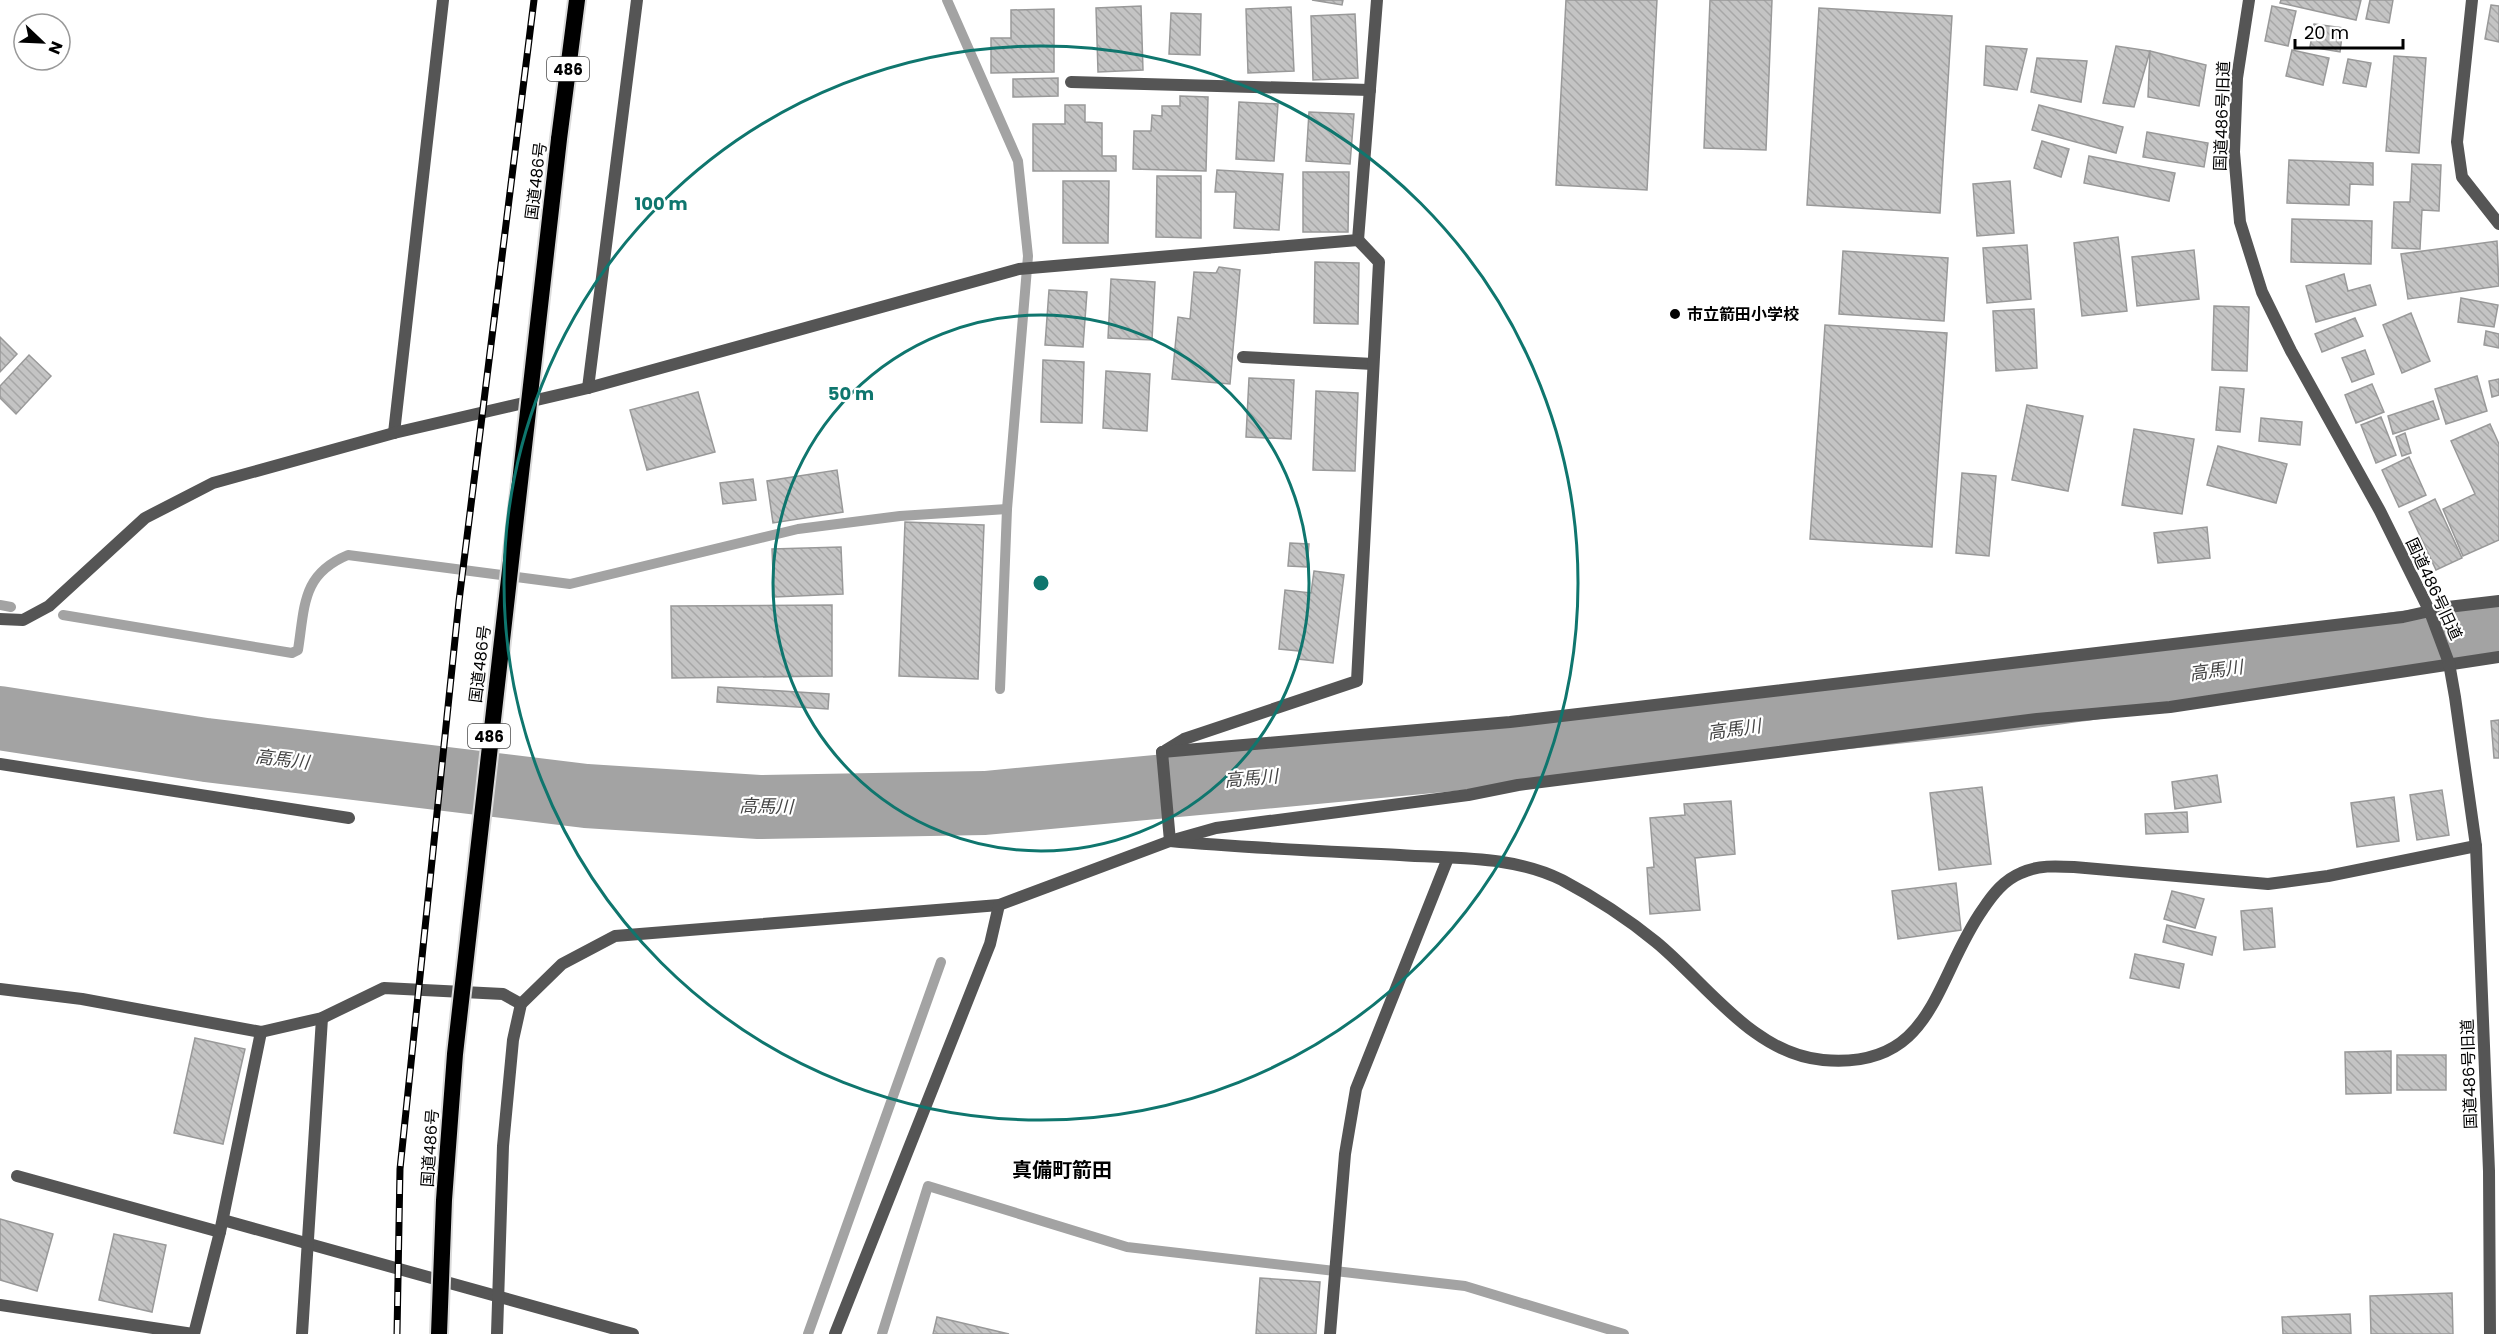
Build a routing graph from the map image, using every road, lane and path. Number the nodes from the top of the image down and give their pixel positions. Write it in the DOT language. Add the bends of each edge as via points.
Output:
graph roads {
  1 [pos="443,0"];
  2 [pos="577,0"];
  3 [pos="638,0"];
  4 [pos="1377,0"];
  5 [pos="2248,0"];
  6 [pos="2472,0"];
  7 [pos="1071,81"];
  8 [pos="1370,90"];
  9 [pos="2499,224"];
  10 [pos="1358,240"];
  11 [pos="1243,357"];
  12 [pos="1373,364"];
  13 [pos="588,388"];
  14 [pos="394,433"];
  15 [pos="2499,601"];
  16 [pos="2432,616"];
  17 [pos="0,619"];
  18 [pos="2499,657"];
  19 [pos="2449,663"];
  20 [pos="1162,752"];
  21 [pos="0,764"];
  22 [pos="349,818"];
  23 [pos="1170,841"];
  24 [pos="2476,846"];
  25 [pos="1448,858"];
  26 [pos="999,905"];
  27 [pos="0,989"];
  28 [pos="521,1004"];
  29 [pos="322,1018"];
  30 [pos="261,1032"];
  31 [pos="17,1176"];
  32 [pos="221,1226"];
  33 [pos="306,1242"];
  34 [pos="498,1297"];
  35 [pos="0,1305"];
  36 [pos="193,1334"];
  37 [pos="302,1334"];
  38 [pos="439,1334"];
  39 [pos="497,1334"];
  40 [pos="633,1334"];
  41 [pos="835,1334"];
  42 [pos="1330,1334"];
  43 [pos="2490,1334"];
  1 -- 14 [label="street"];
  2 -- 38 [label="highway, 国道486号 / 486, bridge" via="454,1054"];
  3 -- 13 [label="street"];
  4 -- 8 [label="street"];
  5 -- 16 [label="street, 国道486号旧道" via="2237,78 2234,152 2240,222 2262,292"];
  6 -- 9 [label="street" via="2457,142 2462,177"];
  7 -- 8 [label="street"];
  8 -- 10 [label="street"];
  10 -- 12 [label="street" via="1379,262"];
  10 -- 13 [label="street" via="1019,269"];
  11 -- 12 [label="street"];
  12 -- 20 [label="street" via="1357,681 1184,739"];
  13 -- 14 [label="street"];
  14 -- 17 [label="street" via="213,483 145,518 49,606 23,620"];
  15 -- 16 [label="street"];
  16 -- 19 [label="street, 国道486号旧道"];
  16 -- 20 [label="street" via="1510,722"];
  18 -- 19 [label="street"];
  19 -- 23 [label="street" via="2170,707 2037,719 1518,785 1216,828"];
  19 -- 24 [label="street, 国道486号旧道"];
  20 -- 23 [label="street"];
  21 -- 22 [label="street"];
  23 -- 25 [label="street"];
  23 -- 26 [label="street"];
  24 -- 25 [label="street" via="2268,884 2074,867 2047,866 2020,873 1997,889 1976,919 1924,1021 1898,1046 1851,1060 1821,1060 1781,1049 1743,1023 1655,941 1560,879 1500,860"];
  24 -- 43 [label="street, 国道486号旧道" via="2489,1171"];
  25 -- 42 [label="street" via="1356,1089 1345,1154"];
  26 -- 28 [label="street" via="615,936 562,964"];
  26 -- 41 [label="street" via="990,944"];
  27 -- 30 [label="street" via="82,999"];
  28 -- 29 [label="street" via="504,994 384,988"];
  28 -- 34 [label="street" via="513,1040 504,1134"];
  29 -- 30 [label="street"];
  29 -- 33 [label="street"];
  30 -- 32 [label="street"];
  31 -- 32 [label="street"];
  32 -- 33 [label="street"];
  32 -- 36 [label="street"];
  33 -- 34 [label="street"];
  33 -- 37 [label="street"];
  34 -- 39 [label="street"];
  34 -- 40 [label="street"];
  35 -- 36 [label="street"];
}
